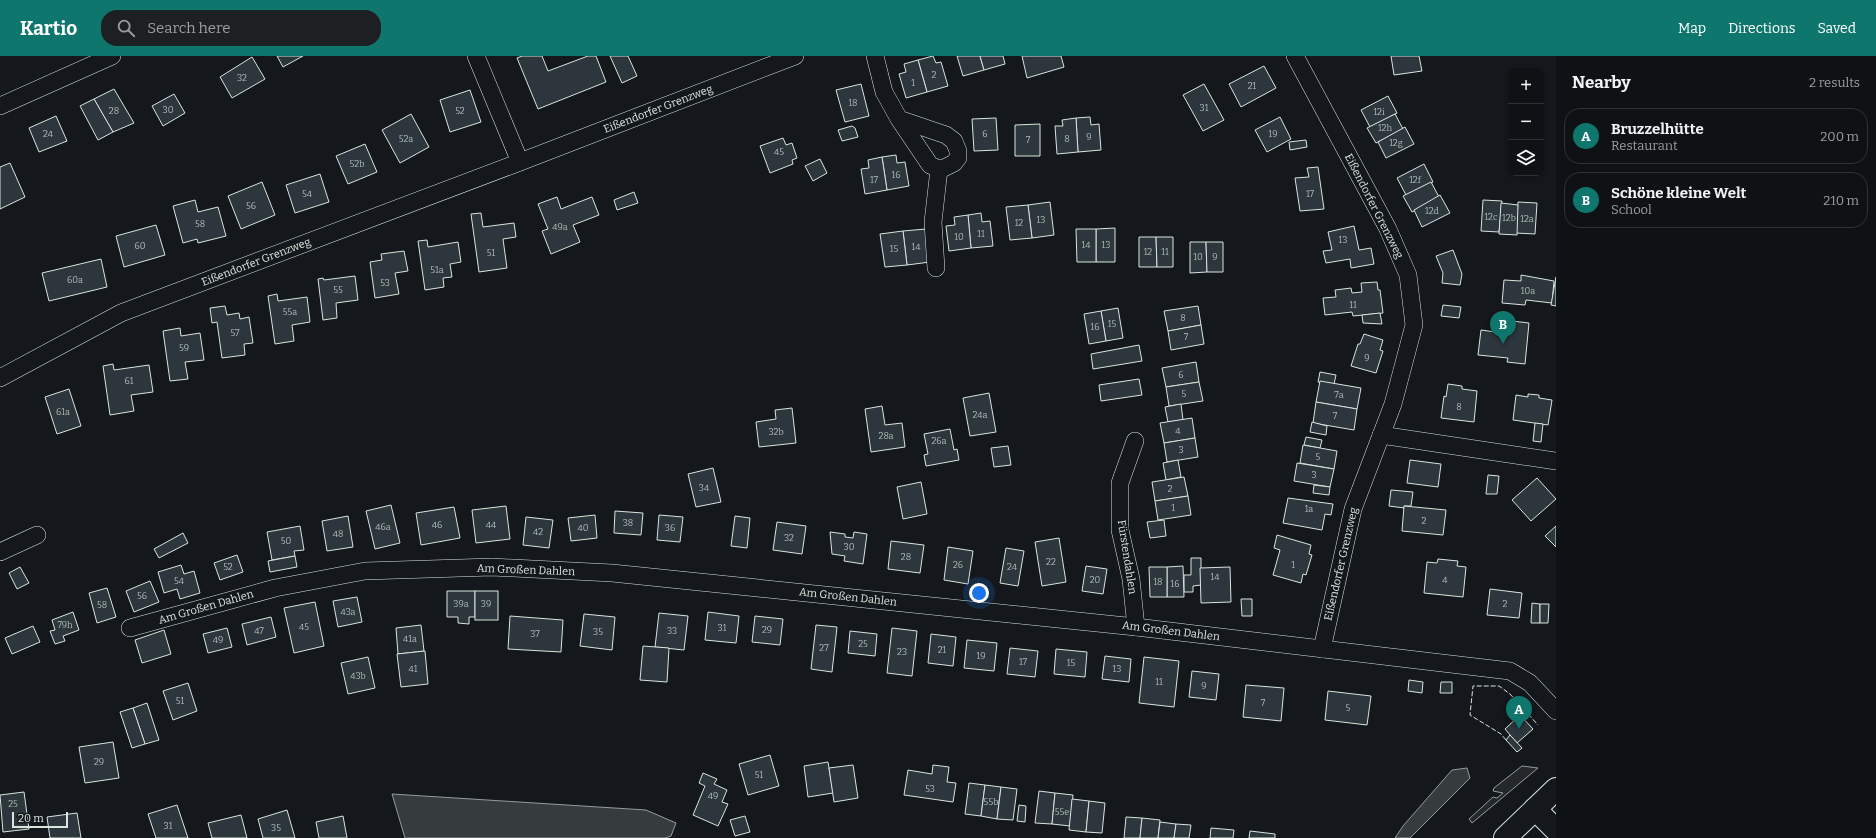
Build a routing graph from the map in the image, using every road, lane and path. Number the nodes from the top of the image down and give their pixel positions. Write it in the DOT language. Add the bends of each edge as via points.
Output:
graph roads {
  1 [pos="112,56"];
  2 [pos="476,56"];
  3 [pos="795,56"];
  4 [pos="875,56"];
  5 [pos="1296,56"];
  6 [pos="0,106"];
  7 [pos="899,119"];
  8 [pos="520,162"];
  9 [pos="939,169"];
  10 [pos="936,268"];
  11 [pos="0,378"];
  12 [pos="1381,435"];
  13 [pos="1135,441"];
  14 [pos="1556,461"];
  15 [pos="37,535"];
  16 [pos="0,552"];
  17 [pos="1136,627"];
  18 [pos="130,628"];
  19 [pos="1322,649"];
  20 [pos="1556,711"];
  21 [pos="1556,789"];
  22 [pos="1535,809"];
  23 [pos="1556,830"];
  24 [pos="1505,838"];
  1 -- 6 [label="street"];
  2 -- 8 [label="street"];
  3 -- 8 [label="street, Eißendorfer Grenzweg"];
  4 -- 7 [label="street" via="884,92"];
  5 -- 12 [label="street, Eißendorfer Grenzweg" via="1388,229 1408,275 1414,325"];
  7 -- 9 [label="street" via="930,165"];
  7 -- 9 [label="street" via="946,135 954,141 958,158 954,163"];
  8 -- 11 [label="street, Eißendorfer Grenzweg" via="121,312"];
  9 -- 10 [label="street" via="933,222"];
  12 -- 14 [label="street"];
  12 -- 19 [label="street, Eißendorfer Grenzweg" via="1353,509"];
  13 -- 17 [label="street, Fürstendahlen" via="1120,483 1120,530 1131,579"];
  15 -- 16 [label="street"];
  17 -- 18 [label="street, Am Großen Dahlen" via="612,573 492,567 365,571 275,588"];
  17 -- 19 [label="street, Am Großen Dahlen"];
  19 -- 20 [label="street, Am Großen Dahlen" via="1510,671 1530,683"];
  21 -- 22 [label="main road"];
  22 -- 23 [label="main road"];
  22 -- 24 [label="main road"];
}
